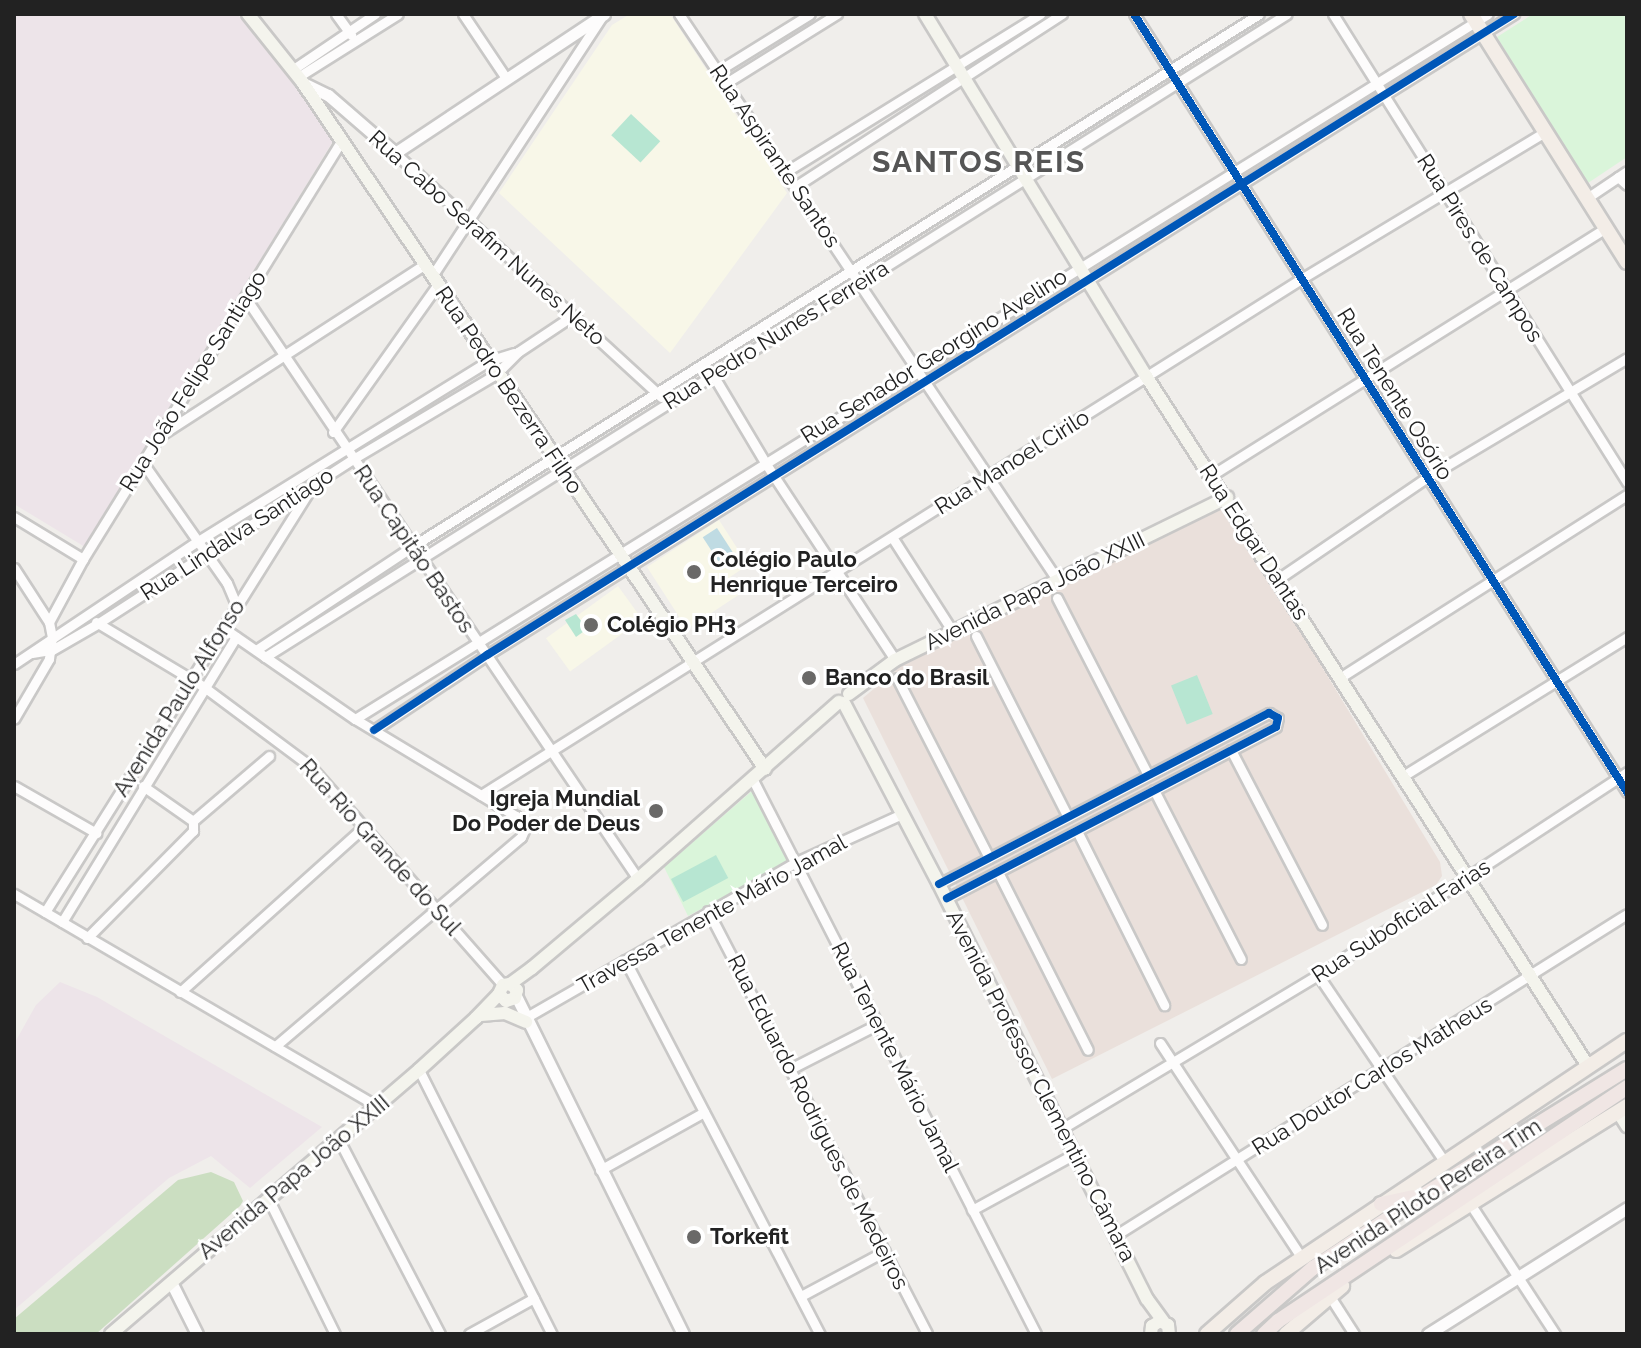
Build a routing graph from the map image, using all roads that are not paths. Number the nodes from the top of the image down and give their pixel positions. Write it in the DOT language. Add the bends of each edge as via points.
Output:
graph roads {
  1 [pos="336,14"];
  2 [pos="375,14"];
  3 [pos="398,14"];
  4 [pos="463,14"];
  5 [pos="604,14"];
  6 [pos="679,14"];
  7 [pos="810,14"];
  8 [pos="837,14"];
  9 [pos="925,14"];
  10 [pos="1040,14"];
  11 [pos="1062,14"];
  12 [pos="1259,14"];
  13 [pos="1287,14"];
  14 [pos="1333,14"];
  15 [pos="1514,14"];
  16 [pos="251,15"];
  17 [pos="1137,15"];
  18 [pos="1480,21"];
  19 [pos="348,31"];
  20 [pos="355,41"];
  21 [pos="956,65"];
  22 [pos="718,71"];
  23 [pos="1170,72"];
  24 [pos="298,76"];
  25 [pos="963,77"];
  26 [pos="506,78"];
  27 [pos="726,83"];
  28 [pos="1177,83"];
  29 [pos="1377,83"];
  30 [pos="1384,94"];
  31 [pos="1545,132"];
  32 [pos="341,142"];
  33 [pos="395,153"];
  34 [pos="787,171"];
  35 [pos="1022,171"];
  36 [pos="1232,172"];
  37 [pos="1622,174"];
  38 [pos="1239,183"];
  39 [pos="1627,185"];
  40 [pos="796,186"];
  41 [pos="1444,192"];
  42 [pos="1587,198"];
  43 [pos="470,217"];
  44 [pos="1606,228"];
  45 [pos="1627,262"];
  46 [pos="852,269"];
  47 [pos="1085,274"];
  48 [pos="432,275"];
  49 [pos="1301,279"];
  50 [pos="860,283"];
  51 [pos="1506,292"];
  52 [pos="245,297"];
  53 [pos="572,316"];
  54 [pos="518,352"];
  55 [pos="283,356"];
  56 [pos="1627,358"];
  57 [pos="488,361"];
  58 [pos="705,362"];
  59 [pos="917,371"];
  60 [pos="496,374"];
  61 [pos="713,374"];
  62 [pos="1146,376"];
  63 [pos="1365,379"];
  64 [pos="924,382"];
  65 [pos="1570,392"];
  66 [pos="657,393"];
  67 [pos="666,402"];
  68 [pos="333,432"];
  69 [pos="161,435"];
  70 [pos="346,450"];
  71 [pos="554,457"];
  72 [pos="353,459"];
  73 [pos="143,463"];
  74 [pos="766,464"];
  75 [pos="563,469"];
  76 [pos="1212,475"];
  77 [pos="775,477"];
  78 [pos="990,477"];
  79 [pos="1426,478"];
  80 [pos="1627,482"];
  81 [pos="313,485"];
  82 [pos="502,490"];
  83 [pos="1627,495"];
  84 [pos="1227,497"];
  85 [pos="510,503"];
  86 [pos="16,520"];
  87 [pos="892,537"];
  88 [pos="198,541"];
  89 [pos="413,546"];
  90 [pos="206,552"];
  91 [pos="620,554"];
  92 [pos="83,559"];
  93 [pos="422,559"];
  94 [pos="629,567"];
  95 [pos="14,568"];
  96 [pos="838,571"];
  97 [pos="1056,578"];
  98 [pos="1278,579"];
  99 [pos="1492,579"];
  100 [pos="1057,598"];
  101 [pos="236,604"];
  102 [pos="325,604"];
  103 [pos="89,612"];
  104 [pos="332,615"];
  105 [pos="49,622"];
  106 [pos="97,624"];
  107 [pos="222,627"];
  108 [pos="953,632"];
  109 [pos="976,636"];
  110 [pos="52,637"];
  111 [pos="236,637"];
  112 [pos="1627,637"];
  113 [pos="478,642"];
  114 [pos="52,650"];
  115 [pos="256,650"];
  116 [pos="32,653"];
  117 [pos="487,655"];
  118 [pos="265,657"];
  119 [pos="895,660"];
  120 [pos="694,663"];
  121 [pos="14,664"];
  122 [pos="1341,677"];
  123 [pos="190,678"];
  124 [pos="897,678"];
  125 [pos="1556,681"];
  126 [pos="204,687"];
  127 [pos="844,700"];
  128 [pos="14,719"];
  129 [pos="355,719"];
  130 [pos="1254,720"];
  131 [pos="374,730"];
  132 [pos="1262,734"];
  133 [pos="1231,750"];
  134 [pos="552,752"];
  135 [pos="269,756"];
  136 [pos="1179,760"];
  137 [pos="765,769"];
  138 [pos="1186,774"];
  139 [pos="1148,775"];
  140 [pos="1623,775"];
  141 [pos="1403,776"];
  142 [pos="753,780"];
  143 [pos="14,786"];
  144 [pos="143,786"];
  145 [pos="1154,790"];
  146 [pos="1627,792"];
  147 [pos="481,795"];
  148 [pos="1101,800"];
  149 [pos="902,814"];
  150 [pos="1108,814"];
  151 [pos="1068,817"];
  152 [pos="193,821"];
  153 [pos="363,828"];
  154 [pos="1077,831"];
  155 [pos="96,833"];
  156 [pos="1021,841"];
  157 [pos="1028,856"];
  158 [pos="989,858"];
  159 [pos="796,862"];
  160 [pos="998,872"];
  161 [pos="1468,878"];
  162 [pos="638,879"];
  163 [pos="939,884"];
  164 [pos="14,894"];
  165 [pos="947,898"];
  166 [pos="436,908"];
  167 [pos="708,911"];
  168 [pos="45,912"];
  169 [pos="1627,914"];
  170 [pos="62,922"];
  171 [pos="1322,925"];
  172 [pos="87,938"];
  173 [pos="1241,959"];
  174 [pos="625,960"];
  175 [pos="1318,975"];
  176 [pos="1529,977"];
  177 [pos="180,992"];
  178 [pos="509,993"];
  179 [pos="1164,1005"];
  180 [pos="478,1017"];
  181 [pos="526,1020"];
  182 [pos="878,1024"];
  183 [pos="1627,1041"];
  184 [pos="1160,1043"];
  185 [pos="275,1046"];
  186 [pos="1088,1050"];
  187 [pos="1172,1065"];
  188 [pos="1588,1066"];
  189 [pos="790,1069"];
  190 [pos="1380,1069"];
  191 [pos="1627,1069"];
  192 [pos="419,1070"];
  193 [pos="1627,1087"];
  194 [pos="377,1106"];
  195 [pos="1622,1109"];
  196 [pos="704,1112"];
  197 [pos="1627,1126"];
  198 [pos="1063,1128"];
  199 [pos="338,1138"];
  200 [pos="1076,1153"];
  201 [pos="1444,1161"];
  202 [pos="1237,1162"];
  203 [pos="600,1170"];
  204 [pos="1422,1196"];
  205 [pos="268,1198"];
  206 [pos="1469,1202"];
  207 [pos="1381,1204"];
  208 [pos="1627,1208"];
  209 [pos="972,1210"];
  210 [pos="1116,1235"];
  211 [pos="885,1251"];
  212 [pos="1302,1258"];
  213 [pos="1518,1279"];
  214 [pos="171,1282"];
  215 [pos="1329,1295"];
  216 [pos="801,1296"];
  217 [pos="534,1298"];
  218 [pos="1163,1330"];
  219 [pos="111,1334"];
  220 [pos="197,1334"];
  221 [pos="335,1334"];
  222 [pos="440,1334"];
  223 [pos="469,1334"];
  224 [pos="552,1334"];
  225 [pos="683,1334"];
  226 [pos="820,1334"];
  227 [pos="927,1334"];
  228 [pos="1036,1334"];
  229 [pos="1207,1334"];
  230 [pos="1237,1334"];
  231 [pos="1264,1334"];
  232 [pos="1286,1334"];
  233 [pos="1354,1334"];
  234 [pos="1428,1334"];
  235 [pos="1555,1334"];
  1 -- 19 [label="street"];
  2 -- 19 [label="street"];
  3 -- 20 [label="street"];
  4 -- 26 [label="street"];
  5 -- 26 [label="street"];
  5 -- 43 [label="street"];
  6 -- 22 [label="street, Rua Aspirante Santos"];
  7 -- 22 [label="street"];
  8 -- 27 [label="street"];
  9 -- 21 [label="main road, Rua Edgar Dantas"];
  10 -- 21 [label="street"];
  11 -- 25 [label="street"];
  12 -- 23 [label="street, Rua Pedro Nunes Ferreira"];
  13 -- 28 [label="street, Rua Pedro Nunes Ferreira"];
  14 -- 29 [label="street, Rua Pires de Campos"];
  15 -- 18 [label="street, Rua Senador Georgino Avelino"];
  16 -- 24 [label="main road, Rua Pedro Bezerra Filho"];
  17 -- 23 [label="street, Rua Tenente Osório"];
  18 -- 29 [label="street, Rua Senador Georgino Avelino"];
  18 -- 30 [label="street, Rua Senador Georgino Avelino"];
  18 -- 31 [label="main road"];
  19 -- 20 [label="street"];
  19 -- 24 [label="street"];
  20 -- 24 [label="street"];
  21 -- 25 [label="main road, Rua Edgar Dantas"];
  21 -- 34 [label="street"];
  22 -- 27 [label="street, Rua Aspirante Santos"];
  23 -- 28 [label="street, Rua Tenente Osório"];
  23 -- 35 [label="street, Rua Pedro Nunes Ferreira"];
  24 -- 32 [label="main road, Rua Pedro Bezerra Filho"];
  24 -- 33 [label="street, Rua Cabo Serafim Nunes Neto"];
  25 -- 35 [label="main road, Rua Edgar Dantas"];
  25 -- 40 [label="street"];
  26 -- 33 [label="street"];
  27 -- 34 [label="street, Rua Aspirante Santos"];
  28 -- 35 [label="street, Rua Pedro Nunes Ferreira"];
  28 -- 36 [label="street, Rua Tenente Osório"];
  29 -- 30 [label="street, Rua Pires de Campos"];
  29 -- 36 [label="street, Rua Senador Georgino Avelino"];
  30 -- 38 [label="street, Rua Senador Georgino Avelino"];
  30 -- 41 [label="street, Rua Pires de Campos"];
  31 -- 41 [label="street, Rua Manoel Cirilo"];
  31 -- 42 [label="main road"];
  32 -- 48 [label="main road, Rua Pedro Bezerra Filho"];
  32 -- 52 [label="street, Rua João Felipe Santiago"];
  33 -- 43 [label="street, Rua Cabo Serafim Nunes Neto"];
  34 -- 40 [label="street, Rua Aspirante Santos"];
  35 -- 46 [label="street, Rua Pedro Nunes Ferreira"];
  35 -- 47 [label="main road, Rua Edgar Dantas"];
  35 -- 50 [label="street, Rua Pedro Nunes Ferreira"];
  36 -- 38 [label="street, Rua Tenente Osório"];
  36 -- 47 [label="street, Rua Senador Georgino Avelino"];
  37 -- 39 [label="street"];
  37 -- 42 [label="street"];
  38 -- 47 [label="street, Rua Senador Georgino Avelino"];
  38 -- 49 [label="street, Rua Tenente Osório"];
  40 -- 46 [label="street, Rua Aspirante Santos"];
  41 -- 49 [label="street, Rua Manoel Cirilo"];
  41 -- 51 [label="street, Rua Pires de Campos"];
  42 -- 44 [label="main road"];
  43 -- 48 [label="street"];
  43 -- 53 [label="street, Rua Cabo Serafim Nunes Neto"];
  44 -- 45 [label="main road"];
  44 -- 51 [label="street"];
  46 -- 50 [label="street, Rua Aspirante Santos"];
  46 -- 58 [label="street, Rua Pedro Nunes Ferreira"];
  47 -- 59 [label="street, Rua Senador Georgino Avelino"];
  47 -- 62 [label="main road, Rua Edgar Dantas"];
  47 -- 64 [label="street, Rua Senador Georgino Avelino"];
  48 -- 55 [label="street"];
  48 -- 57 [label="main road, Rua Pedro Bezerra Filho"];
  48 -- 68 [label="street"];
  49 -- 62 [label="street, Rua Manoel Cirilo"];
  49 -- 63 [label="street, Rua Tenente Osório"];
  50 -- 59 [label="street, Rua Aspirante Santos"];
  50 -- 61 [label="street, Rua Pedro Nunes Ferreira"];
  51 -- 63 [label="street"];
  51 -- 65 [label="street, Rua Pires de Campos"];
  52 -- 55 [label="street, Rua Capitão Bastos"];
  52 -- 69 [label="street, Rua João Felipe Santiago"];
  53 -- 54 [label="street, Rua Lindalva Santiago"];
  53 -- 66 [label="street, Rua Cabo Serafim Nunes Neto"];
  54 -- 57 [label="street, Rua Lindalva Santiago"];
  54 -- 60 [label="street, Rua Lindalva Santiago"];
  55 -- 68 [label="street, Rua Capitão Bastos"];
  55 -- 69 [label="street"];
  56 -- 65 [label="street"];
  57 -- 60 [label="main road, Rua Pedro Bezerra Filho"];
  57 -- 70 [label="street, Rua Lindalva Santiago"];
  58 -- 61 [label="street"];
  58 -- 66 [label="street, Rua Pedro Nunes Ferreira"];
  59 -- 64 [label="street, Rua Aspirante Santos"];
  59 -- 74 [label="street, Rua Senador Georgino Avelino"];
  60 -- 71 [label="main road, Rua Pedro Bezerra Filho"];
  60 -- 72 [label="street, Rua Lindalva Santiago"];
  61 -- 67 [label="street, Rua Pedro Nunes Ferreira"];
  61 -- 74 [label="street"];
  62 -- 76 [label="main road, Rua Edgar Dantas"];
  62 -- 78 [label="street, Rua Manoel Cirilo"];
  63 -- 76 [label="street"];
  63 -- 79 [label="street, Rua Tenente Osório"];
  64 -- 77 [label="street, Rua Senador Georgino Avelino"];
  64 -- 78 [label="street, Rua Aspirante Santos"];
  65 -- 79 [label="street"];
  65 -- 80 [label="street, Rua Pires de Campos"];
  66 -- 67 [label="street, Rua Cabo Serafim Nunes Neto"];
  66 -- 71 [label="street, Rua Pedro Nunes Ferreira"];
  67 -- 75 [label="street, Rua Pedro Nunes Ferreira"];
  68 -- 70 [label="street, Rua Capitão Bastos"];
  69 -- 73 [label="street, Rua João Felipe Santiago"];
  70 -- 72 [label="street, Rua Capitão Bastos"];
  70 -- 88 [label="street, Rua Lindalva Santiago"];
  71 -- 75 [label="main road, Rua Pedro Bezerra Filho"];
  71 -- 82 [label="street, Rua Pedro Nunes Ferreira"];
  72 -- 81 [label="street, Rua Lindalva Santiago"];
  72 -- 89 [label="street, Rua Capitão Bastos"];
  73 -- 88 [label="street"];
  73 -- 92 [label="street, Rua João Felipe Santiago"];
  74 -- 77 [label="street"];
  74 -- 91 [label="street, Rua Senador Georgino Avelino"];
  75 -- 85 [label="street, Rua Pedro Nunes Ferreira"];
  75 -- 91 [label="main road, Rua Pedro Bezerra Filho"];
  76 -- 84 [label="main road, Rua Edgar Dantas"];
  77 -- 94 [label="street, Rua Senador Georgino Avelino"];
  77 -- 96 [label="street"];
  78 -- 87 [label="street, Rua Manoel Cirilo"];
  78 -- 97 [label="street, Rua Aspirante Santos"];
  79 -- 98 [label="street"];
  79 -- 99 [label="street, Rua Tenente Osório"];
  81 -- 90 [label="street, Rua Lindalva Santiago"];
  81 -- 101 [label="street, Avenida Paulo Alfonso"];
  82 -- 85 [label="street"];
  82 -- 89 [label="street, Rua Pedro Nunes Ferreira"];
  83 -- 99 [label="street"];
  84 -- 97 [label="main road, Avenida Papa João XXIII"];
  84 -- 98 [label="main road, Rua Edgar Dantas"];
  85 -- 93 [label="street, Rua Pedro Nunes Ferreira"];
  86 -- 92 [label="street"];
  87 -- 96 [label="street, Rua Manoel Cirilo"];
  87 -- 108 [label="street"];
  88 -- 90 [label="street"];
  88 -- 103 [label="street, Rua Lindalva Santiago"];
  89 -- 93 [label="street, Rua Capitão Bastos"];
  89 -- 102 [label="street, Rua Pedro Nunes Ferreira"];
  90 -- 101 [label="street"];
  90 -- 106 [label="street, Rua Lindalva Santiago"];
  91 -- 94 [label="main road, Rua Pedro Bezerra Filho"];
  91 -- 113 [label="street, Rua Senador Georgino Avelino"];
  92 -- 105 [label="street, Rua João Felipe Santiago"];
  93 -- 104 [label="street, Rua Pedro Nunes Ferreira"];
  93 -- 113 [label="street, Rua Capitão Bastos"];
  94 -- 117 [label="street, Rua Senador Georgino Avelino"];
  94 -- 120 [label="main road, Rua Pedro Bezerra Filho"];
  95 -- 105 [label="street"];
  96 -- 119 [label="street"];
  96 -- 120 [label="street, Rua Manoel Cirilo"];
  97 -- 108 [label="main road, Avenida Papa João XXIII"];
  98 -- 122 [label="main road, Rua Edgar Dantas"];
  99 -- 122 [label="street"];
  99 -- 125 [label="street, Rua Tenente Osório"];
  100 -- 139 [label="street"];
  101 -- 107 [label="street, Avenida Paulo Alfonso"];
  102 -- 104 [label="street"];
  102 -- 115 [label="street, Rua Pedro Nunes Ferreira"];
  103 -- 106 [label="street, Rua Rio Grande do Sul"];
  103 -- 110 [label="street, Rua Lindalva Santiago"];
  104 -- 118 [label="street, Rua Pedro Nunes Ferreira"];
  105 -- 110 [label="street"];
  106 -- 114 [label="street, Rua Lindalva Santiago"];
  106 -- 123 [label="street, Rua Rio Grande do Sul"];
  107 -- 111 [label="street"];
  107 -- 123 [label="street, Avenida Paulo Alfonso"];
  108 -- 119 [label="main road, Avenida Papa João XXIII"];
  109 -- 151 [label="street"];
  110 -- 114 [label="street"];
  110 -- 116 [label="street, Rua Lindalva Santiago"];
  111 -- 115 [label="street"];
  111 -- 126 [label="street, Avenida Paulo Alfonso"];
  112 -- 125 [label="street"];
  113 -- 117 [label="street, Rua Capitão Bastos"];
  113 -- 129 [label="street, Rua Senador Georgino Avelino"];
  114 -- 116 [label="street, Rua Lindalva Santiago"];
  114 -- 128 [label="street"];
  115 -- 118 [label="street"];
  116 -- 121 [label="street, Rua Lindalva Santiago"];
  117 -- 131 [label="street, Rua Senador Georgino Avelino"];
  117 -- 134 [label="street, Rua Capitão Bastos"];
  118 -- 129 [label="street"];
  119 -- 127 [label="main road, Avenida Papa João XXIII"];
  120 -- 134 [label="street, Rua Manoel Cirilo"];
  120 -- 137 [label="main road, Rua Pedro Bezerra Filho"];
  122 -- 141 [label="main road, Rua Edgar Dantas"];
  123 -- 126 [label="street, Rua Rio Grande do Sul"];
  123 -- 155 [label="street, Avenida Paulo Alfonso"];
  124 -- 158 [label="street"];
  125 -- 140 [label="street, Rua Tenente Osório"];
  125 -- 141 [label="street"];
  126 -- 144 [label="street, Avenida Paulo Alfonso"];
  126 -- 153 [label="street, Rua Rio Grande do Sul" via="310,766"];
  127 -- 137 [label="main road, Avenida Papa João XXIII"];
  127 -- 149 [label="main road, Avenida Professor Clementino Câmara"];
  129 -- 131 [label="street"];
  130 -- 132 [label="street"];
  130 -- 132 [label="street" via="1269,713 1278,718 1276,727"];
  130 -- 136 [label="street"];
  131 -- 147 [label="street"];
  132 -- 133 [label="street"];
  133 -- 138 [label="street"];
  133 -- 171 [label="street"];
  134 -- 147 [label="street, Rua Manoel Cirilo"];
  134 -- 162 [label="street, Rua Capitão Bastos"];
  135 -- 152 [label="street"];
  136 -- 138 [label="street"];
  136 -- 139 [label="street"];
  137 -- 142 [label="main road, Avenida Papa João XXIII"];
  138 -- 145 [label="street"];
  139 -- 148 [label="street"];
  140 -- 146 [label="street, Rua Tenente Osório"];
  140 -- 161 [label="street, Rua Suboficial Farias"];
  141 -- 161 [label="main road, Rua Edgar Dantas"];
  142 -- 159 [label="street, Rua Tenente Mário Jamal"];
  142 -- 162 [label="main road, Avenida Papa João XXIII"];
  143 -- 155 [label="street"];
  144 -- 152 [label="street"];
  144 -- 170 [label="street, Avenida Paulo Alfonso"];
  145 -- 150 [label="street"];
  145 -- 173 [label="street"];
  147 -- 166 [label="street" via="522,821 524,832"];
  148 -- 150 [label="street"];
  148 -- 151 [label="street"];
  149 -- 159 [label="street, Travessa Tenente Mário Jamal"];
  149 -- 163 [label="main road, Avenida Professor Clementino Câmara"];
  150 -- 154 [label="street"];
  151 -- 156 [label="street"];
  152 -- 172 [label="street" via="193,831"];
  153 -- 166 [label="street, Rua Rio Grande do Sul"];
  153 -- 177 [label="street"];
  154 -- 157 [label="street"];
  154 -- 179 [label="street"];
  155 -- 168 [label="street, Avenida Paulo Alfonso"];
  156 -- 157 [label="street"];
  156 -- 158 [label="street"];
  157 -- 160 [label="street"];
  158 -- 163 [label="street"];
  159 -- 167 [label="street, Travessa Tenente Mário Jamal"];
  159 -- 182 [label="street, Rua Tenente Mário Jamal"];
  160 -- 165 [label="street"];
  160 -- 186 [label="street"];
  161 -- 175 [label="street, Rua Suboficial Farias"];
  161 -- 176 [label="main road, Rua Edgar Dantas"];
  162 -- 178 [label="main road, Avenida Papa João XXIII"];
  163 -- 165 [label="main road, Avenida Professor Clementino Câmara"];
  164 -- 168 [label="street"];
  165 -- 198 [label="main road, Avenida Professor Clementino Câmara"];
  166 -- 178 [label="street, Rua Rio Grande do Sul"];
  166 -- 185 [label="street"];
  167 -- 174 [label="street, Travessa Tenente Mário Jamal"];
  167 -- 189 [label="street, Rua Eduardo Rodrigues de Medeiros"];
  168 -- 170 [label="street"];
  169 -- 176 [label="street, Rua Doutor Carlos Matheus"];
  170 -- 172 [label="street"];
  172 -- 177 [label="street"];
  174 -- 181 [label="street, Travessa Tenente Mário Jamal"];
  174 -- 196 [label="street"];
  175 -- 187 [label="street, Rua Suboficial Farias"];
  175 -- 190 [label="street"];
  176 -- 188 [label="main road, Rua Edgar Dantas"];
  176 -- 190 [label="street, Rua Doutor Carlos Matheus"];
  177 -- 185 [label="street"];
  178 -- 180 [label="main road, Avenida Papa João XXIII"];
  178 -- 181 [label="street"];
  180 -- 181 [label="main road" via="505,1013"];
  180 -- 192 [label="main road, Avenida Papa João XXIII"];
  181 -- 203 [label="street"];
  182 -- 189 [label="street"];
  182 -- 209 [label="street, Rua Tenente Mário Jamal"];
  183 -- 188 [label="main road"];
  184 -- 187 [label="street"];
  185 -- 194 [label="street"];
  187 -- 198 [label="street, Rua Suboficial Farias"];
  187 -- 202 [label="street"];
  188 -- 201 [label="main road"];
  189 -- 211 [label="street, Rua Eduardo Rodrigues de Medeiros"];
  190 -- 201 [label="street"];
  190 -- 202 [label="street, Rua Doutor Carlos Matheus"];
  191 -- 204 [label="highway, Avenida Piloto Pereira Tim"];
  192 -- 194 [label="main road, Avenida Papa João XXIII"];
  192 -- 217 [label="street"];
  193 -- 231 [label="highway, Avenida Piloto Pereira Tim"];
  194 -- 199 [label="main road, Avenida Papa João XXIII"];
  195 -- 197 [label="main road"];
  195 -- 206 [label="main road"];
  196 -- 203 [label="street"];
  196 -- 216 [label="street"];
  198 -- 200 [label="main road, Avenida Professor Clementino Câmara"];
  199 -- 205 [label="main road, Avenida Papa João XXIII"];
  199 -- 222 [label="street"];
  200 -- 209 [label="street"];
  200 -- 210 [label="main road, Avenida Professor Clementino Câmara"];
  201 -- 207 [label="main road"];
  202 -- 210 [label="street, Rua Doutor Carlos Matheus"];
  202 -- 212 [label="street"];
  203 -- 225 [label="street"];
  204 -- 207 [label="highway"];
  204 -- 230 [label="highway, Avenida Piloto Pereira Tim" via="1300,1278"];
  205 -- 214 [label="main road, Avenida Papa João XXIII"];
  205 -- 221 [label="street"];
  206 -- 213 [label="street"];
  206 -- 215 [label="main road"];
  207 -- 212 [label="main road"];
  208 -- 213 [label="street"];
  209 -- 228 [label="street, Rua Tenente Mário Jamal"];
  210 -- 218 [label="main road, Avenida Professor Clementino Câmara"];
  211 -- 216 [label="street"];
  211 -- 227 [label="street, Rua Eduardo Rodrigues de Medeiros"];
  212 -- 229 [label="main road" via="1253,1292"];
  213 -- 234 [label="street"];
  213 -- 235 [label="street"];
  214 -- 219 [label="main road, Avenida Papa João XXIII"];
  214 -- 220 [label="street"];
  215 -- 232 [label="main road"];
  215 -- 233 [label="street"];
  216 -- 226 [label="street"];
  217 -- 223 [label="street"];
  217 -- 224 [label="street"];
}
